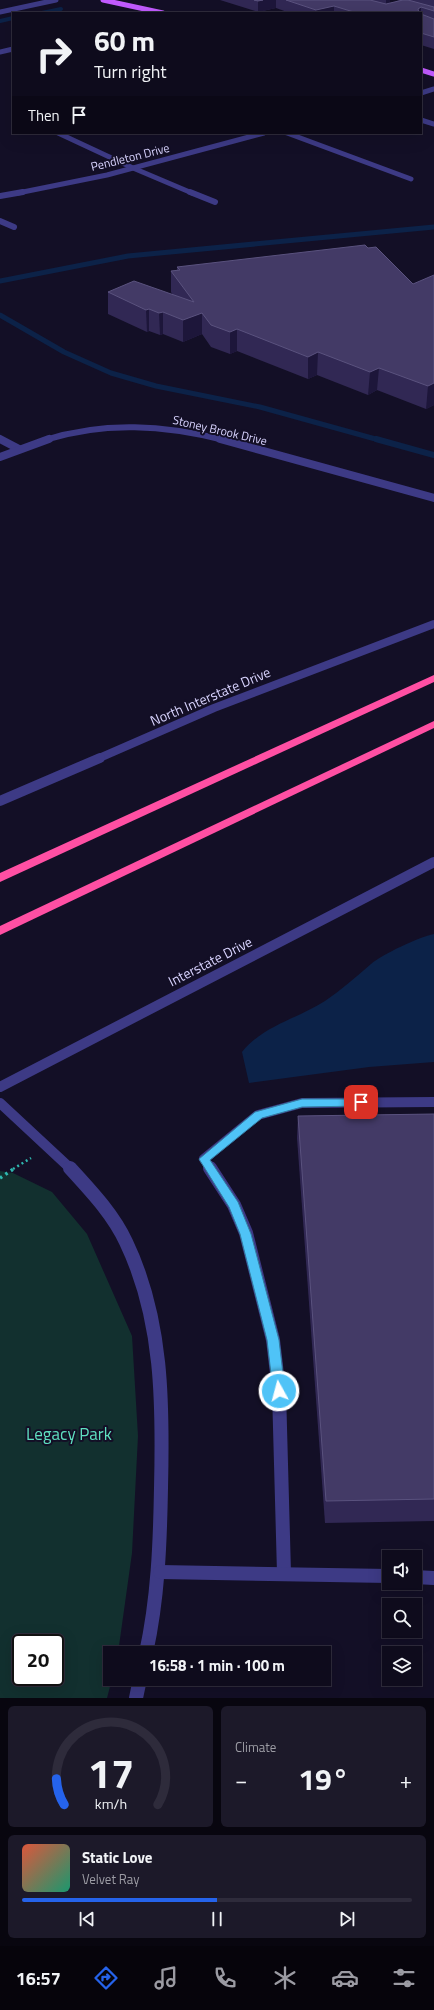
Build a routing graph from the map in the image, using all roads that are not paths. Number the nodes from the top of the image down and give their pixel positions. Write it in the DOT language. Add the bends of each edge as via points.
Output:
graph roads {
  1 [pos="56,0"];
  2 [pos="102,0"];
  3 [pos="0,12"];
  4 [pos="158,12"];
  5 [pos="12,48"];
  6 [pos="0,52"];
  7 [pos="422,70"];
  8 [pos="434,74"];
  9 [pos="434,89"];
  10 [pos="422,93"];
  11 [pos="422,120"];
  12 [pos="434,124"];
  13 [pos="60,134"];
  14 [pos="260,134"];
  15 [pos="290,134"];
  16 [pos="133,168"];
  17 [pos="411,180"];
  18 [pos="0,196"];
  19 [pos="215,202"];
  20 [pos="0,221"];
  21 [pos="14,227"];
  22 [pos="0,439"];
  23 [pos="19,449"];
  24 [pos="0,457"];
  25 [pos="434,498"];
  26 [pos="434,624"];
  27 [pos="434,678"];
  28 [pos="434,724"];
  29 [pos="0,802"];
  30 [pos="434,862"];
  31 [pos="0,878"];
  32 [pos="0,931"];
  33 [pos="0,1087"];
  34 [pos="434,1102"];
  35 [pos="0,1103"];
  36 [pos="160,1572"];
  37 [pos="284,1573"];
  38 [pos="382,1576"];
  39 [pos="422,1577"];
  40 [pos="434,1578"];
  41 [pos="147,1646"];
  42 [pos="139,1686"];
  43 [pos="136,1698"];
  1 -- 3 [label="street"];
  2 -- 4 [label="main road"];
  5 -- 6 [label="street"];
  7 -- 8 [label="main road"];
  9 -- 10 [label="street"];
  11 -- 12 [label="street"];
  13 -- 16 [label="street"];
  14 -- 16 [label="street, Pendleton Drive"];
  15 -- 17 [label="street"];
  16 -- 18 [label="street, Pendleton Drive"];
  16 -- 19 [label="street"];
  20 -- 21 [label="street"];
  22 -- 23 [label="street"];
  23 -- 24 [label="street, Stoney Brook Drive"];
  23 -- 25 [label="street, Stoney Brook Drive" via="85,430 157,427 201,434"];
  26 -- 29 [label="street, North Interstate Drive" via="214,708"];
  27 -- 31 [label="highway"];
  28 -- 32 [label="highway"];
  30 -- 33 [label="street, Interstate Drive"];
  34 -- 37 [label="street" via="302,1103 258,1115 204,1159 234,1205 246,1234 273,1340 279,1391"];
  35 -- 36 [label="street" via="48,1147 104,1208 126,1242 148,1298 157,1348 162,1446"];
  36 -- 37 [label="street"];
  36 -- 41 [label="street"];
  37 -- 38 [label="street"];
  39 -- 40 [label="street"];
  42 -- 43 [label="street"];
}
